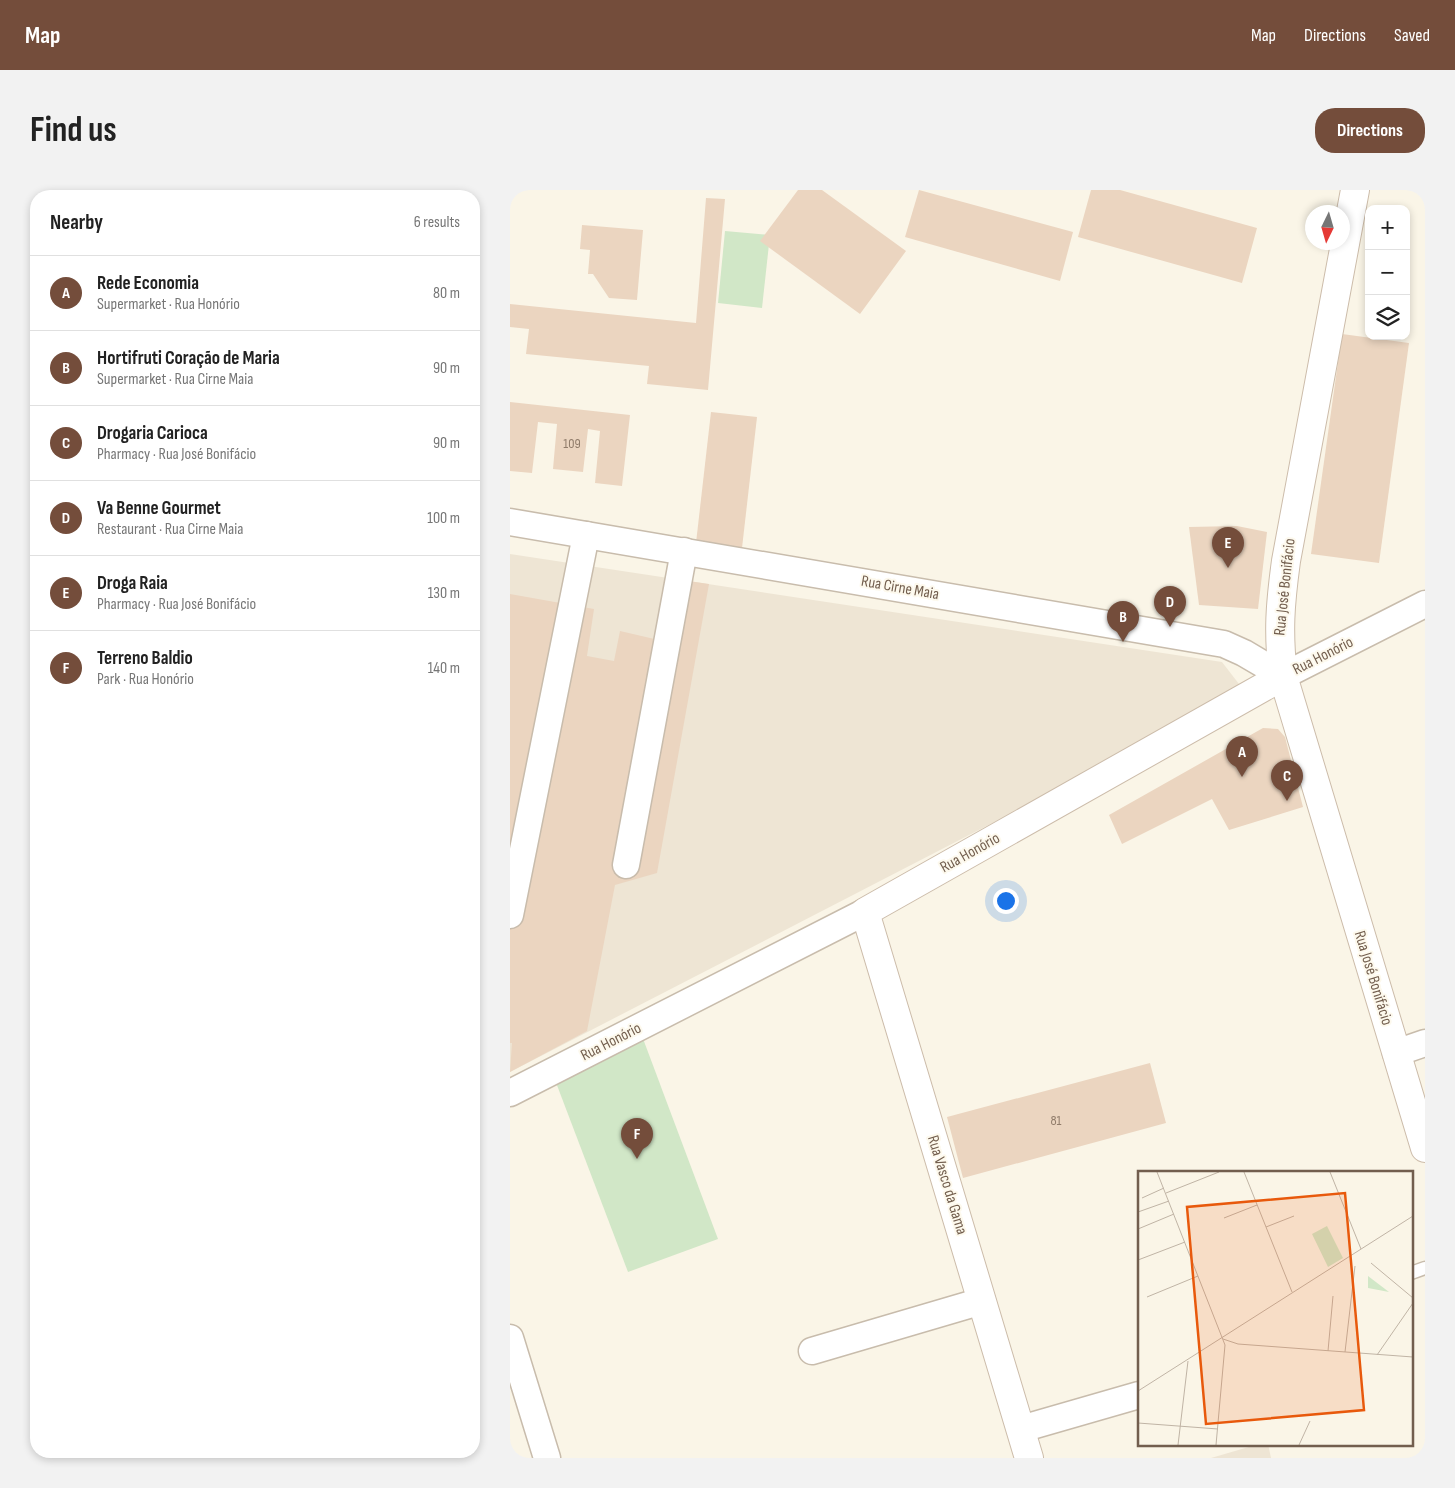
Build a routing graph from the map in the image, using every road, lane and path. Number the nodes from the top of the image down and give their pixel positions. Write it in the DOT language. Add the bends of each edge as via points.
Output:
graph roads {
  1 [pos="1355,190"];
  2 [pos="510,522"];
  3 [pos="586,535"];
  4 [pos="684,551"];
  5 [pos="1425,604"];
  6 [pos="1283,676"];
  7 [pos="626,865"];
  8 [pos="865,912"];
  9 [pos="510,915"];
  10 [pos="1425,1044"];
  11 [pos="1396,1052"];
  12 [pos="510,1094"];
  13 [pos="1425,1148"];
  14 [pos="1425,1268"];
  15 [pos="1412,1272"];
  16 [pos="982,1301"];
  17 [pos="510,1338"];
  18 [pos="812,1351"];
  19 [pos="1138,1395"];
  20 [pos="1020,1429"];
  21 [pos="546,1458"];
  22 [pos="1029,1458"];
  1 -- 6 [label="street, Rua José Bonifácio" via="1286,561 1279,621"];
  2 -- 3 [label="street, Rua Cirne Maia"];
  3 -- 4 [label="street, Rua Cirne Maia"];
  3 -- 9 [label="street"];
  4 -- 6 [label="street, Rua Cirne Maia" via="1224,644"];
  4 -- 7 [label="street"];
  5 -- 6 [label="street, Rua Honório"];
  6 -- 8 [label="street, Rua Honório"];
  6 -- 11 [label="street, Rua José Bonifácio"];
  8 -- 12 [label="street, Rua Honório"];
  8 -- 16 [label="street, Rua Vasco da Gama"];
  10 -- 11 [label="street"];
  11 -- 13 [label="street, Rua José Bonifácio"];
  14 -- 15 [label="lane"];
  16 -- 18 [label="street"];
  16 -- 20 [label="street, Rua Vasco da Gama"];
  17 -- 21 [label="street"];
  19 -- 20 [label="street"];
  20 -- 22 [label="street, Rua Vasco da Gama"];
}
